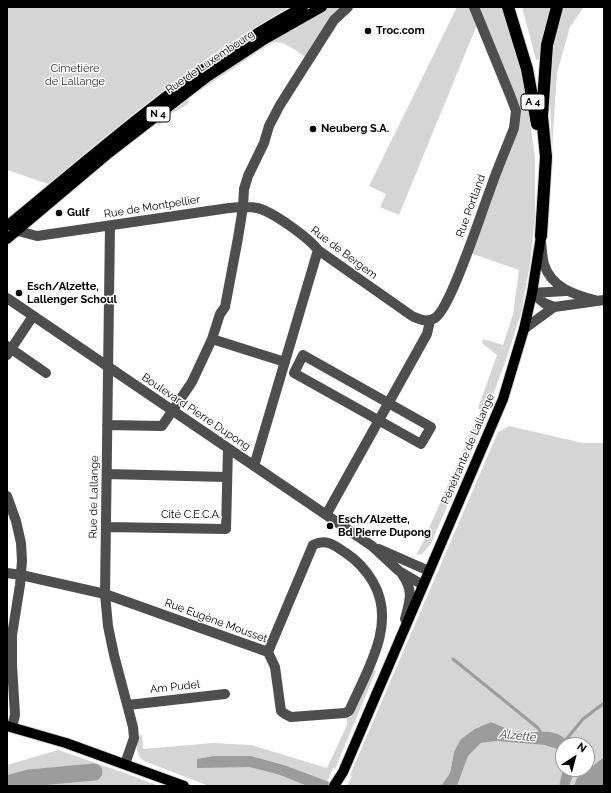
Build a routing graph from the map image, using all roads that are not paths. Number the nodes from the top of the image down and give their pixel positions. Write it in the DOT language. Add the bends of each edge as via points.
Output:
graph roads {
  1 [pos="303,7"];
  2 [pos="311,7"];
  3 [pos="322,7"];
  4 [pos="348,7"];
  5 [pos="474,7"];
  6 [pos="508,7"];
  7 [pos="516,7"];
  8 [pos="557,7"];
  9 [pos="262,41"];
  10 [pos="542,116"];
  11 [pos="543,200"];
  12 [pos="243,207"];
  13 [pos="23,213"];
  14 [pos="7,226"];
  15 [pos="110,226"];
  16 [pos="18,230"];
  17 [pos="541,236"];
  18 [pos="7,239"];
  19 [pos="318,250"];
  20 [pos="566,291"];
  21 [pos="532,293"];
  22 [pos="7,298"];
  23 [pos="600,300"];
  24 [pos="554,307"];
  25 [pos="33,316"];
  26 [pos="430,321"];
  27 [pos="524,329"];
  28 [pos="212,339"];
  29 [pos="8,350"];
  30 [pos="285,362"];
  31 [pos="108,367"];
  32 [pos="46,373"];
  33 [pos="389,403"];
  34 [pos="173,411"];
  35 [pos="379,421"];
  36 [pos="107,425"];
  37 [pos="228,448"];
  38 [pos="254,466"];
  39 [pos="107,474"];
  40 [pos="226,477"];
  41 [pos="7,496"];
  42 [pos="326,515"];
  43 [pos="106,527"];
  44 [pos="372,546"];
  45 [pos="400,571"];
  46 [pos="429,571"];
  47 [pos="7,573"];
  48 [pos="21,575"];
  49 [pos="423,585"];
  50 [pos="105,594"];
  51 [pos="400,639"];
  52 [pos="268,652"];
  53 [pos="225,694"];
  54 [pos="128,704"];
  55 [pos="10,727"];
  56 [pos="125,764"];
  57 [pos="343,772"];
  58 [pos="184,786"];
  59 [pos="334,786"];
  60 [pos="339,786"];
  1 -- 13 [label="main road, Rue de Luxembourg / N 4" via="275,22 193,76"];
  2 -- 9 [label="main road" via="279,26"];
  3 -- 9 [label="main road, Rue de Luxembourg / N 4"];
  4 -- 12 [label="street" via="334,20 280,105 248,176"];
  5 -- 26 [label="street, Rue Portland" via="516,111 514,128 444,308"];
  6 -- 11 [label="highway, A 4" via="527,70 537,122"];
  7 -- 10 [label="highway, A 4" via="537,85"];
  8 -- 10 [label="highway, A 4" via="547,45"];
  9 -- 16 [label="main road, Rue de Luxembourg / N 4" via="174,101 109,152"];
  10 -- 11 [label="highway, A 4" via="546,157"];
  11 -- 17 [label="highway"];
  12 -- 15 [label="street, Rue de Montpellier"];
  12 -- 19 [label="street, Rue de Bergem" via="269,212 314,244"];
  12 -- 28 [label="street" via="225,307"];
  13 -- 14 [label="main road, Rue de Luxembourg / N 4"];
  13 -- 16 [label="main road"];
  15 -- 16 [label="street, Rue de Montpellier" via="37,236"];
  15 -- 31 [label="street, Rue de Lallange"];
  16 -- 18 [label="main road, Rue de Luxembourg / N 4"];
  17 -- 20 [label="street" via="548,274"];
  17 -- 21 [label="main road, Pénétrante de Lallange"];
  19 -- 26 [label="street, Rue de Bergem" via="412,316"];
  19 -- 30 [label="street"];
  20 -- 21 [label="street"];
  20 -- 23 [label="street"];
  21 -- 24 [label="street"];
  21 -- 27 [label="main road, Pénétrante de Lallange"];
  22 -- 25 [label="street, Boulevard Pierre Dupong"];
  23 -- 24 [label="street"];
  24 -- 27 [label="street"];
  25 -- 29 [label="street"];
  25 -- 31 [label="street, Boulevard Pierre Dupong"];
  26 -- 33 [label="street" via="428,334"];
  27 -- 46 [label="main road, Pénétrante de Lallange" via="503,399"];
  28 -- 30 [label="street"];
  28 -- 34 [label="street" via="192,382"];
  29 -- 32 [label="street"];
  30 -- 38 [label="street"];
  31 -- 34 [label="street, Boulevard Pierre Dupong"];
  31 -- 36 [label="street, Rue de Lallange"];
  33 -- 35 [label="street"];
  33 -- 35 [label="street" via="431,427 421,444"];
  33 -- 35 [label="street" via="304,355 294,373"];
  34 -- 36 [label="street" via="162,426"];
  34 -- 37 [label="street, Boulevard Pierre Dupong"];
  35 -- 42 [label="street"];
  36 -- 39 [label="street, Rue de Lallange"];
  37 -- 38 [label="street, Boulevard Pierre Dupong"];
  37 -- 40 [label="street, Cité C.E.C.A."];
  38 -- 42 [label="street, Boulevard Pierre Dupong"];
  39 -- 40 [label="street"];
  39 -- 43 [label="street, Rue de Lallange"];
  40 -- 43 [label="street, Cité C.E.C.A." via="226,529"];
  41 -- 48 [label="street" via="21,543"];
  42 -- 44 [label="street, Boulevard Pierre Dupong"];
  43 -- 50 [label="street, Rue de Lallange"];
  44 -- 45 [label="street, Boulevard Pierre Dupong"];
  44 -- 46 [label="street, Boulevard Pierre Dupong"];
  45 -- 49 [label="street, Boulevard Pierre Dupong"];
  45 -- 51 [label="street, Boulevard Pierre Dupong" via="408,583 411,594"];
  46 -- 49 [label="main road, Pénétrante de Lallange"];
  47 -- 48 [label="street, Rue Eugène Mousset"];
  48 -- 50 [label="street, Rue Eugène Mousset"];
  48 -- 55 [label="street" via="12,635 15,715"];
  49 -- 51 [label="main road, Pénétrante de Lallange"];
  50 -- 52 [label="street, Rue Eugène Mousset"];
  50 -- 54 [label="street, Rue de Lallange" via="112,648"];
  51 -- 57 [label="main road, Pénétrante de Lallange"];
  52 -- 52 [label="street, Rue Eugène Mousset" via="313,545 321,542 332,544 366,570 377,588 383,609 382,629 377,647 351,707 345,713 290,718 281,711 275,666"];
  53 -- 54 [label="street, Am Pudel"];
  54 -- 56 [label="street, Rue de Lallange" via="134,738"];
  55 -- 56 [label="main road"];
  56 -- 58 [label="main road"];
  57 -- 59 [label="main road, Pénétrante de Lallange"];
  57 -- 60 [label="main road, Pénétrante de Lallange"];
}
